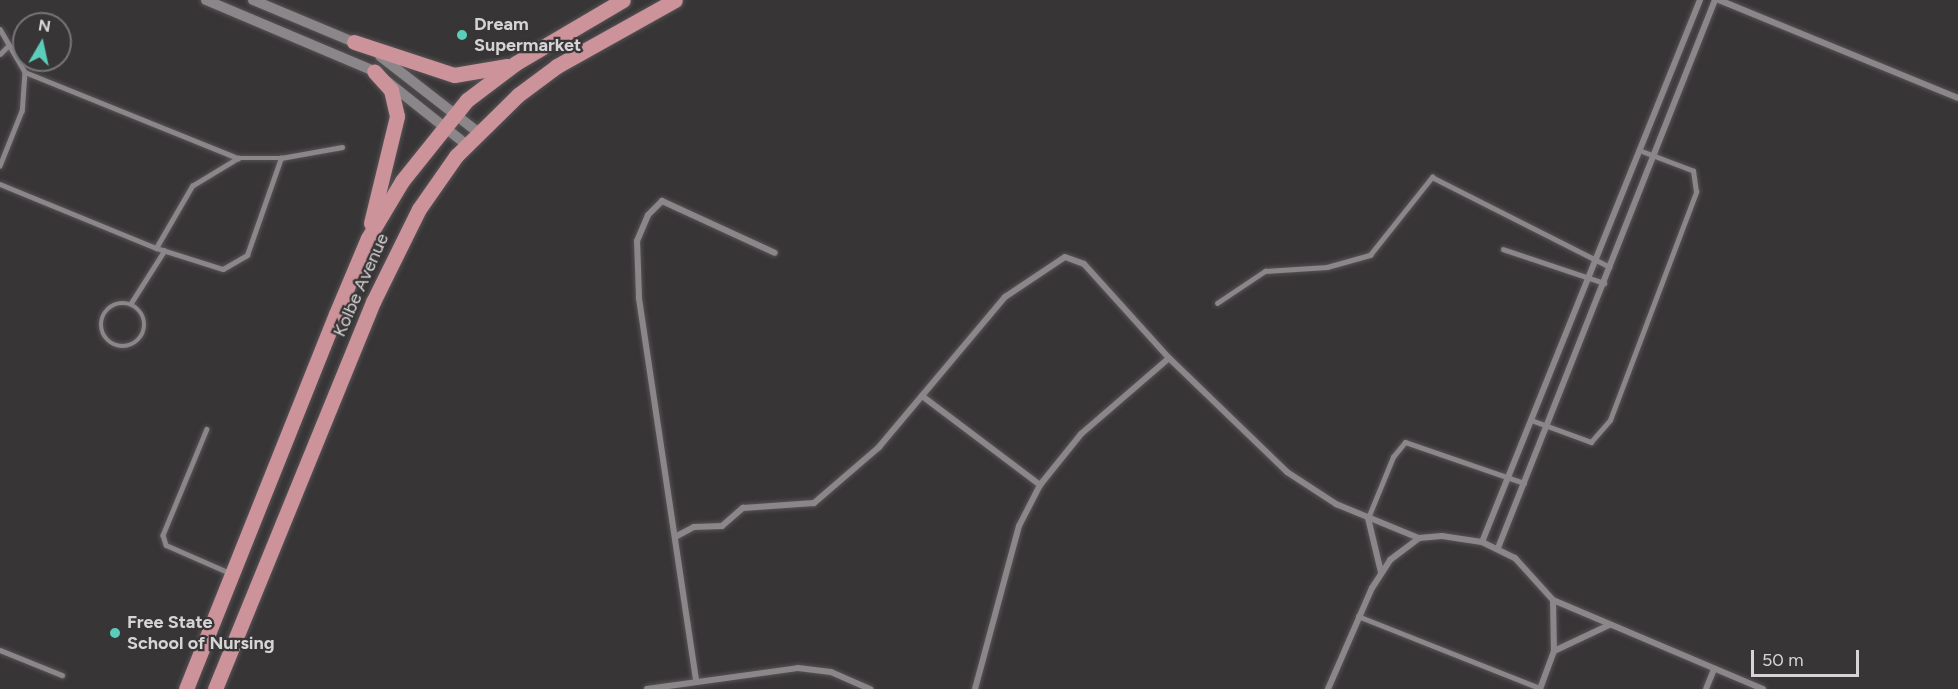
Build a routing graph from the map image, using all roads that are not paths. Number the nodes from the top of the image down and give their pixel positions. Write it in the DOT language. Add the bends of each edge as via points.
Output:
graph roads {
  1 [pos="206,0"];
  2 [pos="253,0"];
  3 [pos="623,0"];
  4 [pos="675,0"];
  5 [pos="1700,0"];
  6 [pos="1717,0"];
  7 [pos="0,28"];
  8 [pos="354,42"];
  9 [pos="8,46"];
  10 [pos="12,52"];
  11 [pos="0,54"];
  12 [pos="516,63"];
  13 [pos="374,71"];
  14 [pos="25,72"];
  15 [pos="1958,98"];
  16 [pos="454,112"];
  17 [pos="444,124"];
  18 [pos="479,133"];
  19 [pos="467,145"];
  20 [pos="342,147"];
  21 [pos="1643,152"];
  22 [pos="1656,157"];
  23 [pos="238,158"];
  24 [pos="280,158"];
  25 [pos="0,166"];
  26 [pos="0,184"];
  27 [pos="368,238"];
  28 [pos="156,248"];
  29 [pos="1503,249"];
  30 [pos="164,251"];
  31 [pos="775,253"];
  32 [pos="1598,262"];
  33 [pos="1610,267"];
  34 [pos="1592,277"];
  35 [pos="1604,283"];
  36 [pos="131,303"];
  37 [pos="1217,303"];
  38 [pos="1169,358"];
  39 [pos="921,396"];
  40 [pos="1534,421"];
  41 [pos="1547,428"];
  42 [pos="207,429"];
  43 [pos="1509,478"];
  44 [pos="1524,483"];
  45 [pos="1040,485"];
  46 [pos="1368,518"];
  47 [pos="675,537"];
  48 [pos="1419,538"];
  49 [pos="1482,542"];
  50 [pos="1498,548"];
  51 [pos="1381,572"];
  52 [pos="233,574"];
  53 [pos="258,585"];
  54 [pos="1553,600"];
  55 [pos="1359,616"];
  56 [pos="1609,625"];
  57 [pos="0,650"];
  58 [pos="1554,651"];
  59 [pos="1714,669"];
  60 [pos="62,675"];
  61 [pos="696,681"];
  62 [pos="1540,688"];
  63 [pos="186,689"];
  64 [pos="215,689"];
  65 [pos="647,689"];
  66 [pos="870,689"];
  67 [pos="975,689"];
  68 [pos="1328,689"];
  69 [pos="1706,689"];
  70 [pos="1763,689"];
  1 -- 13 [label="street"];
  2 -- 8 [label="street"];
  3 -- 12 [label="main road, Kolbe Avenue"];
  4 -- 18 [label="main road, Kolbe Avenue" via="557,66"];
  5 -- 21 [label="street"];
  6 -- 15 [label="street"];
  6 -- 22 [label="street"];
  7 -- 9 [label="lane"];
  8 -- 12 [label="main road" via="454,75"];
  8 -- 16 [label="street" via="398,66"];
  9 -- 10 [label="lane"];
  9 -- 11 [label="lane"];
  12 -- 16 [label="main road, Kolbe Avenue"];
  13 -- 17 [label="street"];
  13 -- 27 [label="main road" via="391,90 397,116"];
  14 -- 23 [label="lane"];
  14 -- 25 [label="lane" via="22,111"];
  16 -- 17 [label="main road, Kolbe Avenue"];
  16 -- 18 [label="street"];
  17 -- 19 [label="street"];
  17 -- 27 [label="main road, Kolbe Avenue"];
  18 -- 19 [label="main road, Kolbe Avenue"];
  19 -- 53 [label="main road, Kolbe Avenue" via="400,244"];
  20 -- 24 [label="lane"];
  21 -- 22 [label="lane"];
  21 -- 32 [label="street"];
  22 -- 33 [label="street"];
  22 -- 41 [label="lane" via="1693,171 1696,192 1610,420 1591,442"];
  23 -- 24 [label="lane"];
  23 -- 28 [label="lane" via="192,186"];
  24 -- 30 [label="lane" via="247,255 237,265 223,269"];
  26 -- 28 [label="lane"];
  27 -- 52 [label="main road, Kolbe Avenue"];
  28 -- 30 [label="lane"];
  29 -- 34 [label="lane"];
  30 -- 36 [label="lane"];
  31 -- 47 [label="street" via="670,202 657,203 641,229 639,297"];
  32 -- 33 [label="lane"];
  32 -- 34 [label="street"];
  32 -- 37 [label="lane" via="1432,177 1370,255 1327,267 1265,271"];
  33 -- 35 [label="street"];
  34 -- 35 [label="lane"];
  34 -- 40 [label="street"];
  35 -- 41 [label="street"];
  36 -- 36 [label="lane" via="112,304 99,328 106,340 122,348 135,346 145,335 144,314"];
  38 -- 39 [label="street" via="1084,264 1065,257 1005,297"];
  38 -- 45 [label="street" via="1081,434"];
  38 -- 46 [label="street" via="1287,472"];
  39 -- 45 [label="street"];
  39 -- 47 [label="street" via="879,447 814,503 743,508 722,526 694,527"];
  40 -- 41 [label="lane"];
  40 -- 43 [label="street"];
  41 -- 44 [label="street"];
  42 -- 52 [label="lane" via="163,535 166,545"];
  43 -- 44 [label="lane"];
  43 -- 46 [label="lane" via="1405,442 1393,457"];
  43 -- 49 [label="street"];
  44 -- 50 [label="street"];
  45 -- 67 [label="street" via="1016,535"];
  46 -- 48 [label="street"];
  46 -- 51 [label="street"];
  47 -- 61 [label="street"];
  48 -- 49 [label="street"];
  48 -- 51 [label="street"];
  49 -- 50 [label="street"];
  50 -- 54 [label="street" via="1529,568"];
  51 -- 55 [label="street"];
  52 -- 53 [label="main road"];
  52 -- 63 [label="main road, Kolbe Avenue"];
  53 -- 64 [label="main road, Kolbe Avenue"];
  54 -- 56 [label="street"];
  54 -- 58 [label="street"];
  55 -- 62 [label="lane"];
  55 -- 68 [label="street"];
  56 -- 58 [label="street"];
  56 -- 59 [label="street"];
  57 -- 60 [label="lane"];
  58 -- 62 [label="street"];
  59 -- 69 [label="street"];
  59 -- 70 [label="street"];
  61 -- 65 [label="street"];
  61 -- 66 [label="street" via="811,668"];
}
